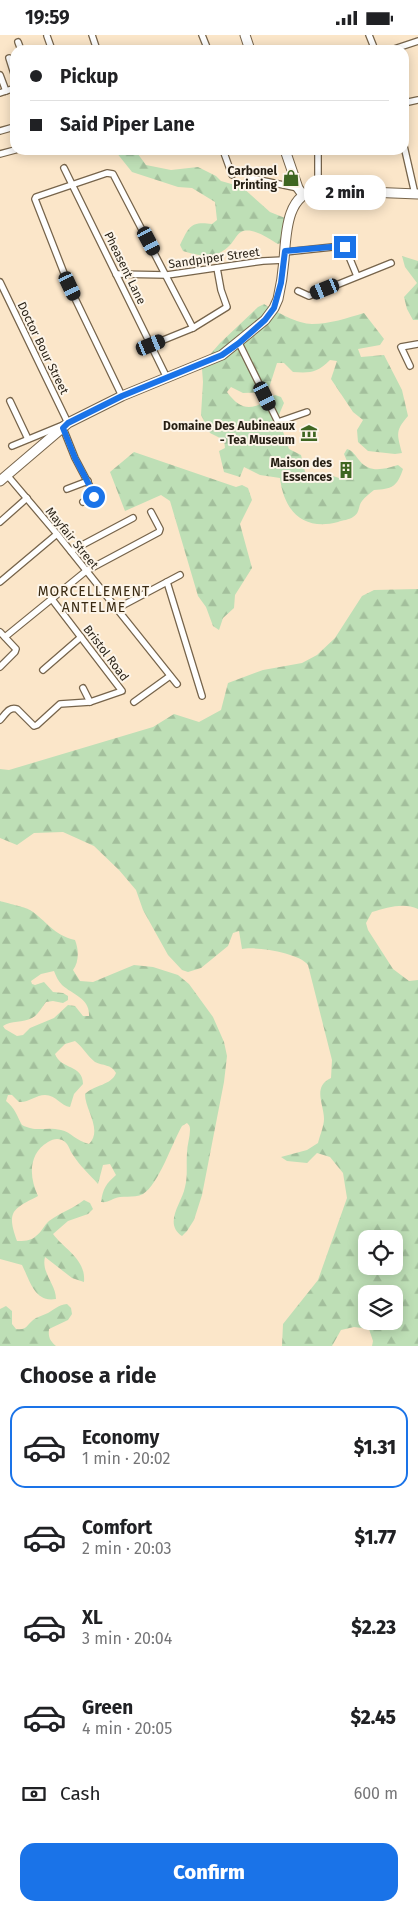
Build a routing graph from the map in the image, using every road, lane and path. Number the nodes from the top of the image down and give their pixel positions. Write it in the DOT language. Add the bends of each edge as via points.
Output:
graph roads {
  1 [pos="418,41"];
  2 [pos="18,42"];
  3 [pos="19,45"];
  4 [pos="406,45"];
  5 [pos="9,59"];
  6 [pos="10,62"];
  7 [pos="0,75"];
  8 [pos="3,92"];
  9 [pos="225,155"];
  10 [pos="287,155"];
  11 [pos="318,155"];
  12 [pos="406,155"];
  13 [pos="64,168"];
  14 [pos="232,175"];
  15 [pos="250,178"];
  16 [pos="74,186"];
  17 [pos="318,190"];
  18 [pos="301,192"];
  19 [pos="416,194"];
  20 [pos="284,256"];
  21 [pos="391,263"];
  22 [pos="218,267"];
  23 [pos="116,273"];
  24 [pos="167,275"];
  25 [pos="357,276"];
  26 [pos="0,282"];
  27 [pos="298,291"];
  28 [pos="193,328"];
  29 [pos="239,343"];
  30 [pos="418,343"];
  31 [pos="151,345"];
  32 [pos="410,366"];
  33 [pos="166,378"];
  34 [pos="122,396"];
  35 [pos="10,401"];
  36 [pos="307,412"];
  37 [pos="66,426"];
  38 [pos="28,439"];
  39 [pos="12,446"];
  40 [pos="4,478"];
  41 [pos="88,481"];
  42 [pos="67,489"];
  43 [pos="27,498"];
  44 [pos="83,502"];
  45 [pos="151,512"];
  46 [pos="133,518"];
  47 [pos="0,522"];
  48 [pos="57,534"];
  49 [pos="71,551"];
  50 [pos="86,571"];
  51 [pos="180,575"];
  52 [pos="0,582"];
  53 [pos="167,582"];
  54 [pos="51,598"];
  55 [pos="116,609"];
  56 [pos="0,632"];
  57 [pos="5,637"];
  58 [pos="81,637"];
  59 [pos="0,667"];
  60 [pos="43,670"];
  61 [pos="170,676"];
  62 [pos="177,683"];
  63 [pos="82,688"];
  64 [pos="202,696"];
  65 [pos="90,702"];
  66 [pos="134,702"];
  67 [pos="0,720"];
  1 -- 4 [label="street"];
  2 -- 3 [label="street"];
  5 -- 6 [label="street"];
  7 -- 8 [label="street"];
  9 -- 14 [label="street"];
  10 -- 18 [label="main road"];
  11 -- 17 [label="street"];
  12 -- 19 [label="street"];
  13 -- 16 [label="street, Pheasent Lane"];
  15 -- 18 [label="street"];
  16 -- 23 [label="street, Pheasent Lane"];
  16 -- 24 [label="street" via="107,173 113,174"];
  16 -- 34 [label="street" via="35,199 70,286"];
  17 -- 18 [label="main road"];
  17 -- 19 [label="main road"];
  18 -- 20 [label="main road" via="287,225"];
  20 -- 22 [label="street, Sandpiper Street"];
  20 -- 25 [label="street, Sandpiper Street" via="342,246"];
  20 -- 29 [label="main road" via="274,308"];
  21 -- 25 [label="street"];
  22 -- 24 [label="street, Sandpiper Street"];
  22 -- 28 [label="street" via="227,307"];
  23 -- 24 [label="street, Sandpiper Street"];
  23 -- 31 [label="street, Pheasent Lane"];
  24 -- 28 [label="street"];
  25 -- 27 [label="street" via="309,295"];
  26 -- 37 [label="street, Doctor Bour Street"];
  28 -- 31 [label="street"];
  29 -- 33 [label="main road" via="222,355"];
  29 -- 36 [label="street" via="278,422"];
  30 -- 32 [label="street" via="401,347"];
  31 -- 33 [label="street, Pheasent Lane"];
  33 -- 34 [label="main road"];
  34 -- 37 [label="main road"];
  35 -- 38 [label="street"];
  37 -- 38 [label="street"];
  37 -- 40 [label="main road"];
  37 -- 41 [label="street, Doctor Bour Street" via="75,458"];
  38 -- 39 [label="street"];
  40 -- 43 [label="street, Mayfair Street"];
  41 -- 42 [label="street"];
  41 -- 44 [label="street" via="94,496"];
  43 -- 47 [label="street"];
  43 -- 48 [label="street, Mayfair Street"];
  45 -- 50 [label="street" via="160,532"];
  46 -- 49 [label="street"];
  48 -- 49 [label="street, Mayfair Street"];
  48 -- 52 [label="street"];
  49 -- 50 [label="street, Mayfair Street"];
  50 -- 54 [label="street"];
  50 -- 55 [label="street, Mayfair Street"];
  51 -- 53 [label="street"];
  53 -- 55 [label="street"];
  53 -- 64 [label="street"];
  54 -- 57 [label="street"];
  54 -- 58 [label="street, Bristol Road"];
  55 -- 61 [label="street, Mayfair Street"];
  56 -- 57 [label="street"];
  57 -- 59 [label="street" via="16,649"];
  58 -- 60 [label="street" via="65,655"];
  58 -- 65 [label="street, Bristol Road" via="122,691"];
  61 -- 62 [label="street, Mayfair Street"];
  61 -- 66 [label="street"];
  63 -- 65 [label="street"];
  65 -- 67 [label="street, Bristol Road" via="60,704 37,725 31,724 14,708 10,708"];
}
